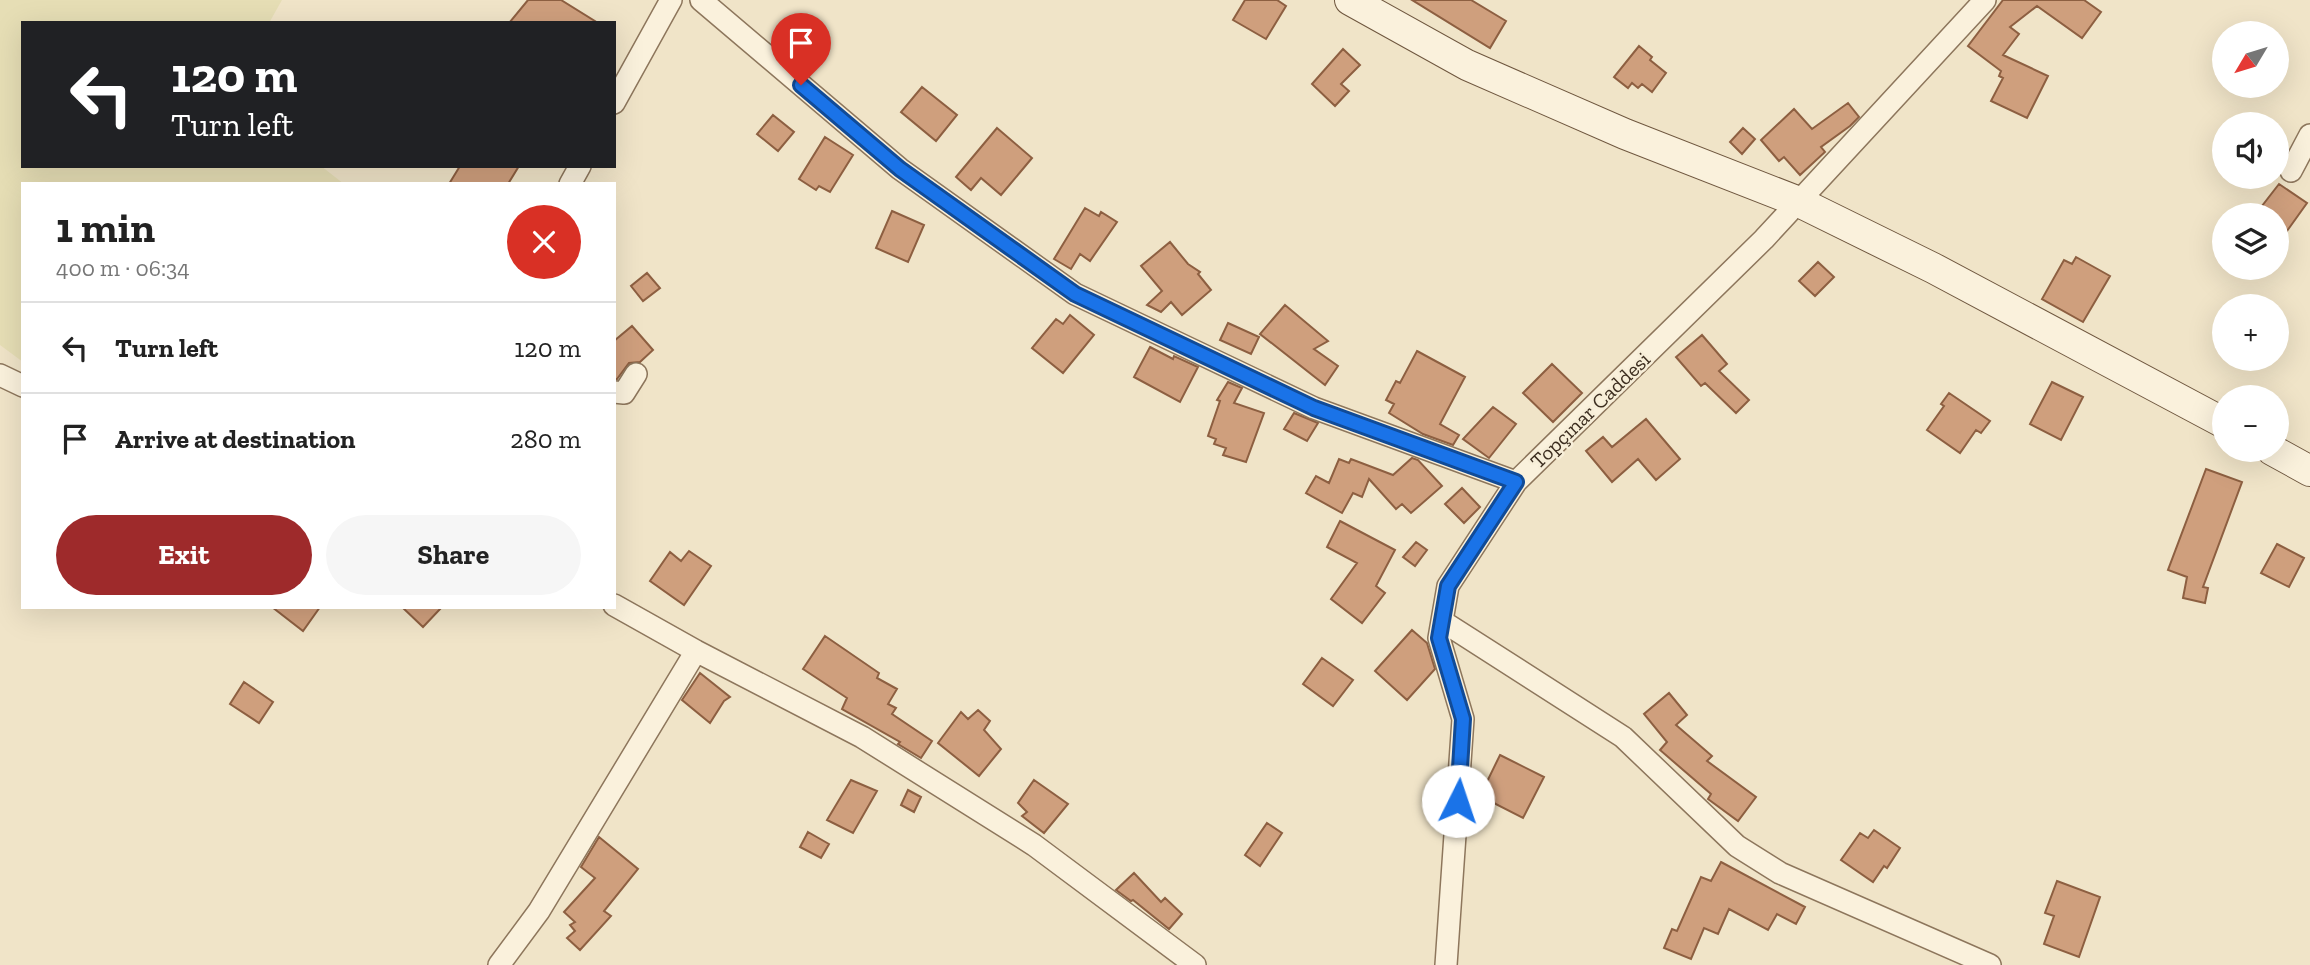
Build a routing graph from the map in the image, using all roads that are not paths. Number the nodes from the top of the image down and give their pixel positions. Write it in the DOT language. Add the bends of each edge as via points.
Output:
graph roads {
  1 [pos="671,0"];
  2 [pos="701,0"];
  3 [pos="1350,0"];
  4 [pos="1985,0"];
  5 [pos="616,99"];
  6 [pos="2310,135"];
  7 [pos="2291,171"];
  8 [pos="1799,202"];
  9 [pos="636,374"];
  10 [pos="0,375"];
  11 [pos="21,385"];
  12 [pos="616,392"];
  13 [pos="2212,417"];
  14 [pos="2289,459"];
  15 [pos="2310,471"];
  16 [pos="1516,482"];
  17 [pos="616,605"];
  18 [pos="1442,621"];
  19 [pos="696,651"];
  20 [pos="499,965"];
  21 [pos="1195,965"];
  22 [pos="1446,965"];
  23 [pos="1990,965"];
  1 -- 5 [label="street"];
  2 -- 16 [label="street" via="900,169 1075,294 1314,408"];
  3 -- 8 [label="street" via="1467,65 1625,134"];
  4 -- 8 [label="street, Topçınar Caddesi"];
  6 -- 7 [label="street"];
  8 -- 13 [label="street"];
  8 -- 16 [label="street, Topçınar Caddesi"];
  9 -- 12 [label="street" via="624,393"];
  10 -- 11 [label="street"];
  14 -- 15 [label="street"];
  16 -- 18 [label="street, Topçınar Caddesi" via="1448,586"];
  17 -- 19 [label="street"];
  18 -- 22 [label="street, Topçınar Caddesi" via="1439,638 1463,719"];
  18 -- 23 [label="street" via="1623,737 1737,846 1780,873"];
  19 -- 20 [label="street" via="539,911"];
  19 -- 21 [label="street" via="862,737 1034,845"];
}
